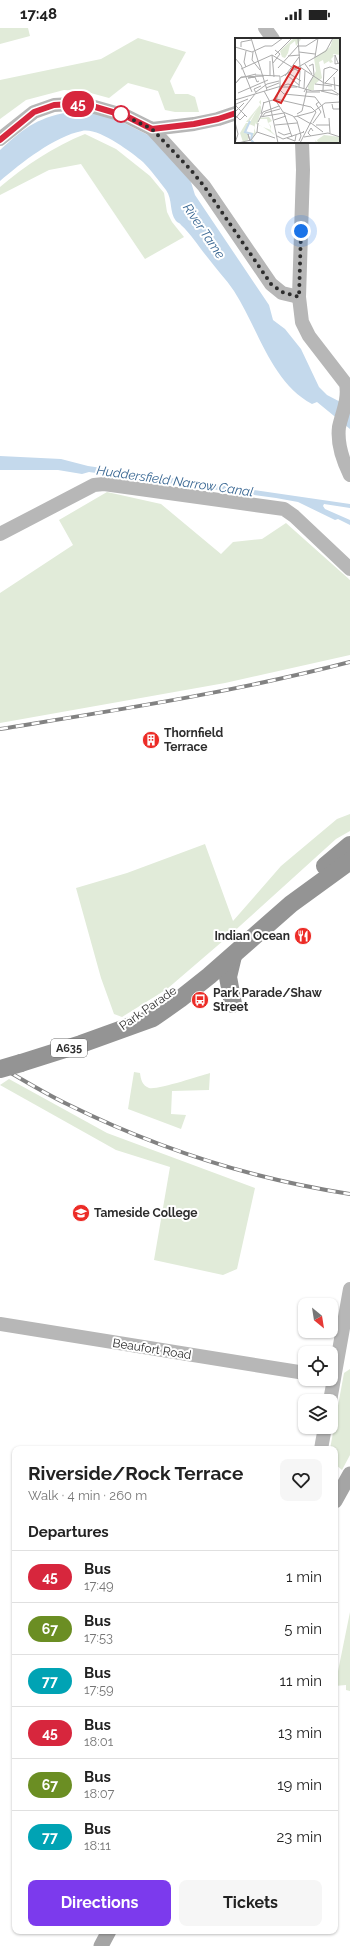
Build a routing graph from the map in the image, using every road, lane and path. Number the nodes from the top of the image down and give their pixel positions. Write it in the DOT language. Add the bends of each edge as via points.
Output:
graph roads {
  1 [pos="265,28"];
  2 [pos="272,38"];
  3 [pos="235,113"];
  4 [pos="152,129"];
  5 [pos="0,140"];
  6 [pos="302,143"];
  7 [pos="299,297"];
  8 [pos="350,475"];
  9 [pos="0,534"];
  10 [pos="350,569"];
  11 [pos="350,845"];
  12 [pos="350,861"];
  13 [pos="233,956"];
  14 [pos="233,1004"];
  15 [pos="116,1031"];
  16 [pos="0,1069"];
  17 [pos="350,1289"];
  18 [pos="0,1324"];
  19 [pos="344,1356"];
  20 [pos="338,1367"];
  21 [pos="298,1372"];
  22 [pos="324,1434"];
  23 [pos="322,1446"];
  24 [pos="350,1474"];
  25 [pos="338,1491"];
  26 [pos="107,1934"];
  27 [pos="101,1946"];
  1 -- 2 [label="main road"];
  3 -- 4 [label="main road" via="194,124"];
  4 -- 5 [label="main road" via="126,116 92,106 54,105 34,112"];
  4 -- 7 [label="main road" via="204,186 271,284 282,292"];
  6 -- 7 [label="main road"];
  7 -- 8 [label="main road" via="302,322 309,336 346,384 348,393 339,428 341,450"];
  9 -- 10 [label="main road" via="94,485 104,484 284,509"];
  11 -- 15 [label="highway, Park Parade / A635" via="163,1000"];
  12 -- 13 [label="highway, Park Parade / A635" via="290,904"];
  13 -- 14 [label="highway" via="228,977"];
  13 -- 15 [label="highway, Park Parade / A635" via="153,1018"];
  15 -- 16 [label="highway, A635, bridge"];
  17 -- 19 [label="main road"];
  18 -- 21 [label="main road, Beaufort Road"];
  19 -- 20 [label="main road"];
  22 -- 23 [label="main road"];
  24 -- 25 [label="main road"];
  26 -- 27 [label="main road"];
}
